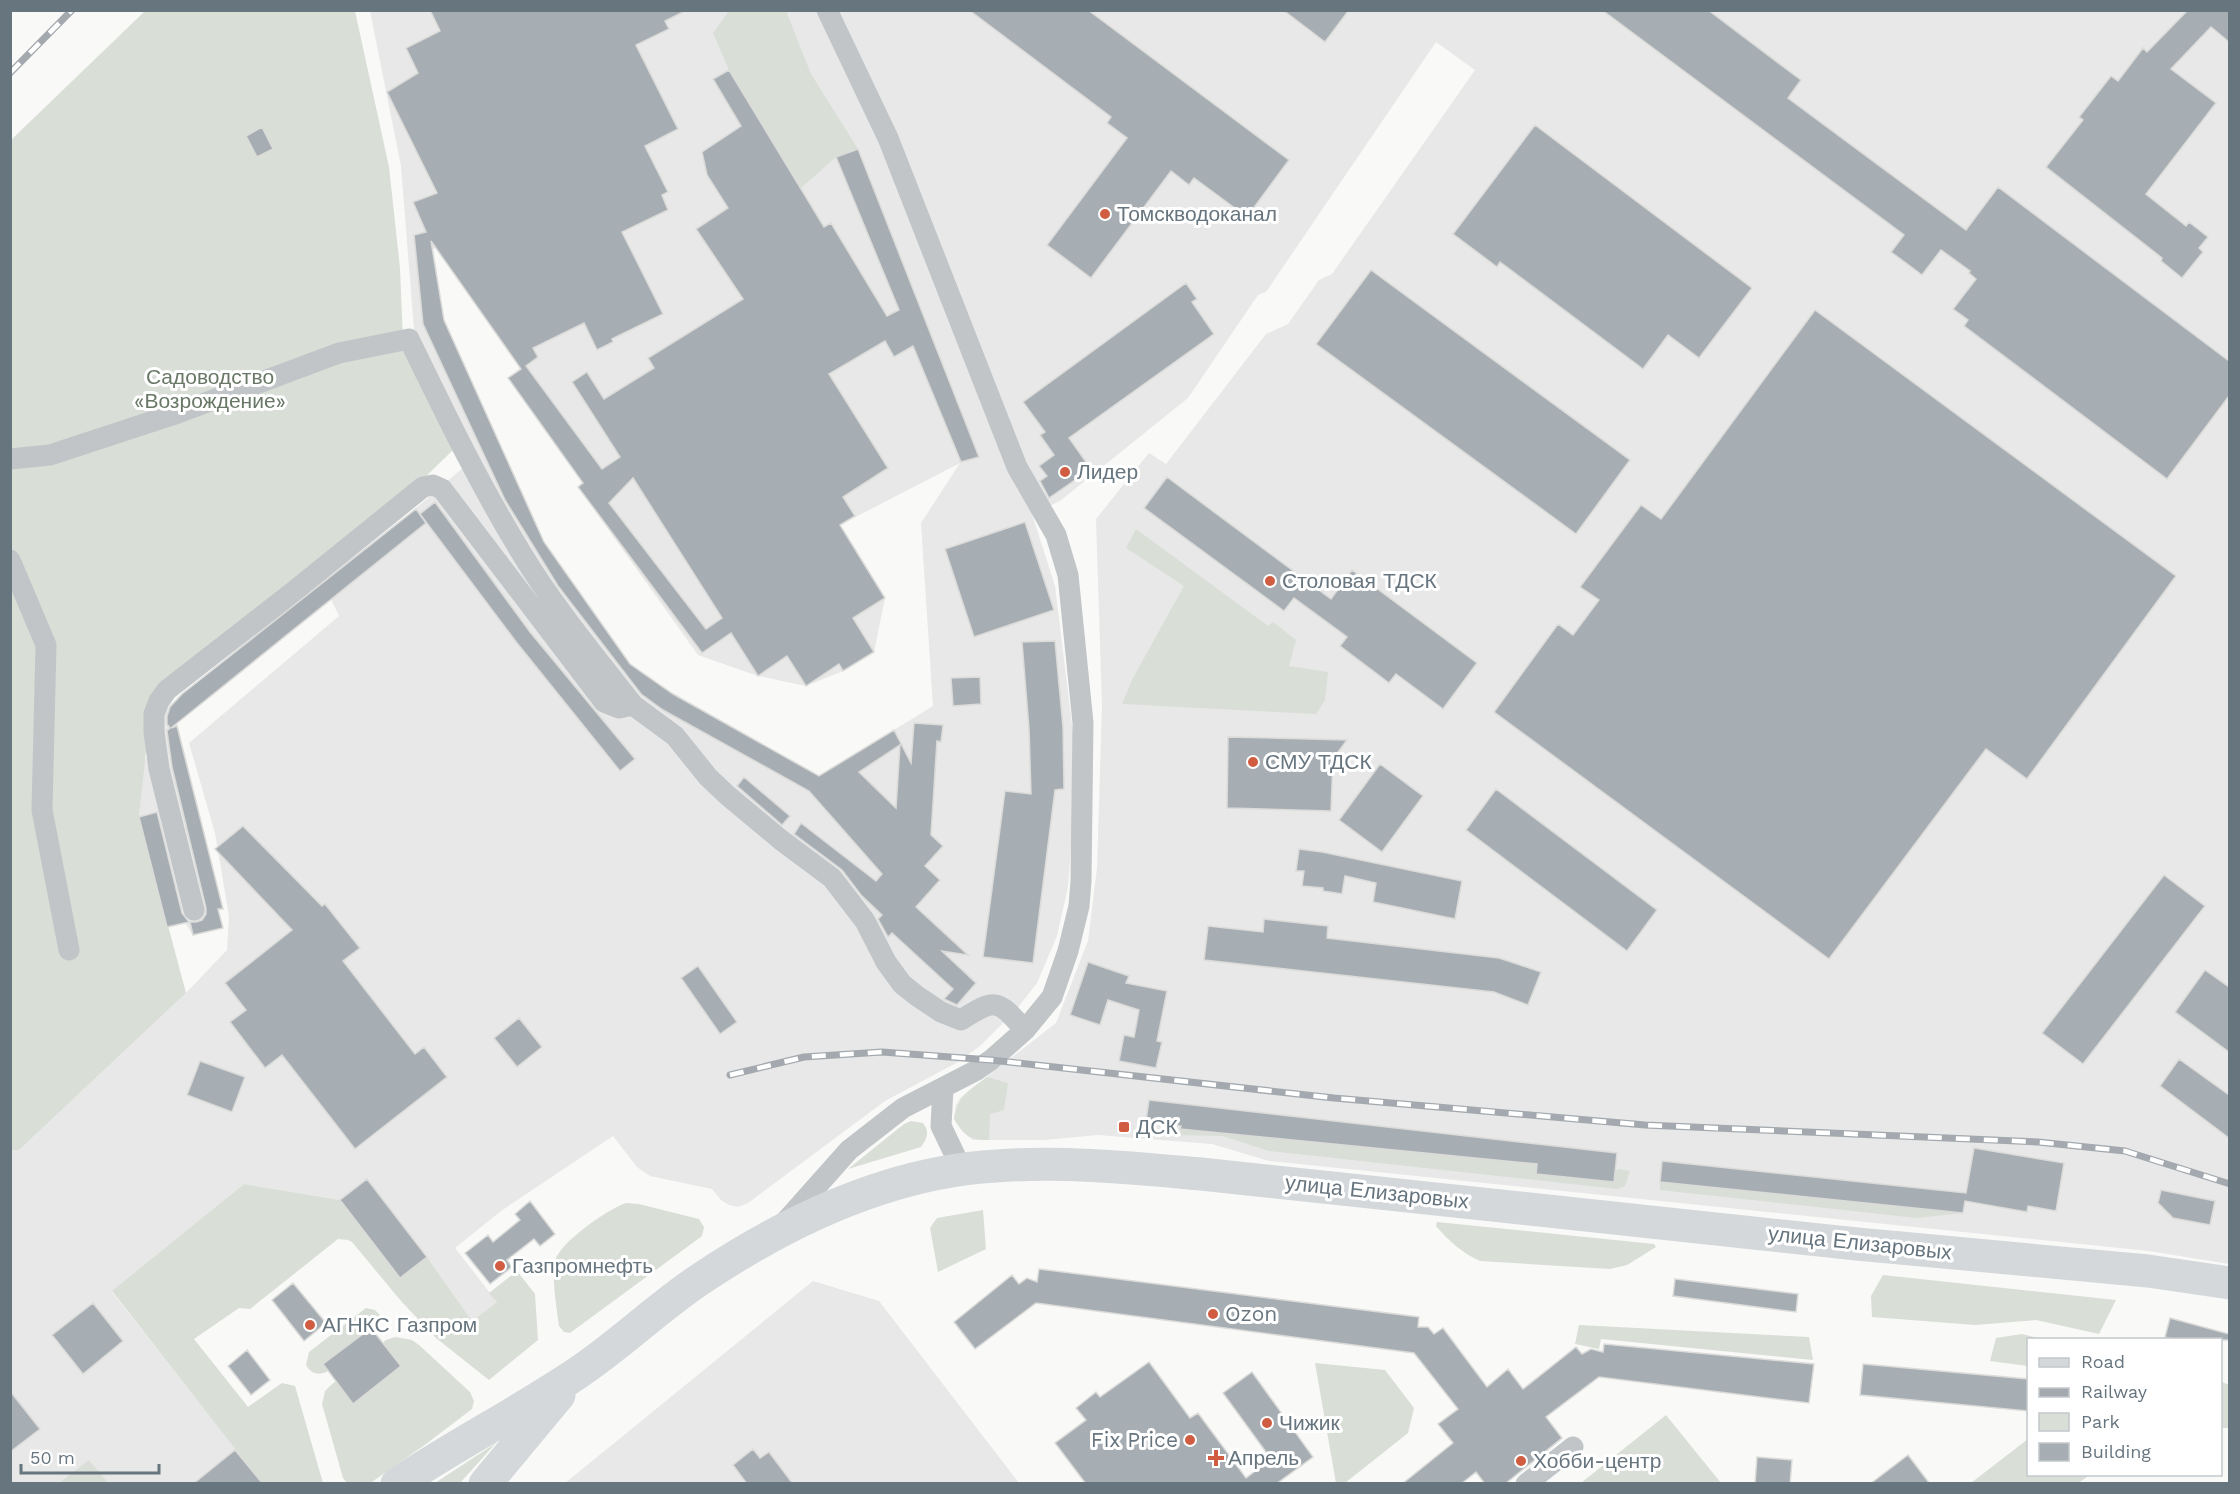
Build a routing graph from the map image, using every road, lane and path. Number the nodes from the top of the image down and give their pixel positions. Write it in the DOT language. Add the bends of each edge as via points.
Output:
graph roads {
  1 [pos="827,10"];
  2 [pos="10,459"];
  3 [pos="10,560"];
  4 [pos="633,705"];
  5 [pos="194,910"];
  6 [pos="69,950"];
  7 [pos="1025,1030"];
  8 [pos="943,1088"];
  9 [pos="962,1170"];
  10 [pos="774,1235"];
  11 [pos="2229,1282"];
  12 [pos="577,1373"];
  13 [pos="1574,1447"];
  14 [pos="398,1484"];
  15 [pos="485,1484"];
  16 [pos="1526,1484"];
  1 -- 7 [label="street" via="888,138 1017,467 1056,535 1068,575 1083,723 1079,906 1052,997"];
  2 -- 4 [label="street" via="50,455 178,413 339,352 409,339 459,442 522,555"];
  3 -- 6 [label="street" via="46,645 42,810"];
  4 -- 5 [label="street" via="619,708 604,702 442,489 433,485 423,487 167,690 159,701 154,714 159,769"];
  4 -- 7 [label="street" via="675,736 727,795 832,878 865,921 902,984 941,1012 961,1020 984,1005 1004,1007"];
  7 -- 8 [label="street" via="991,1060"];
  8 -- 9 [label="street" via="941,1126"];
  8 -- 10 [label="street" via="903,1108 849,1150"];
  9 -- 10 [label="main road, улица Елизаровых" via="893,1185 848,1200"];
  9 -- 11 [label="main road, улица Елизаровых" via="996,1166 1123,1167"];
  10 -- 12 [label="main road, улица Елизаровых" via="701,1279"];
  12 -- 14 [label="main road, улица Елизаровых"];
  12 -- 15 [label="main road, улица Елизаровых"];
  13 -- 16 [label="street"];
}
